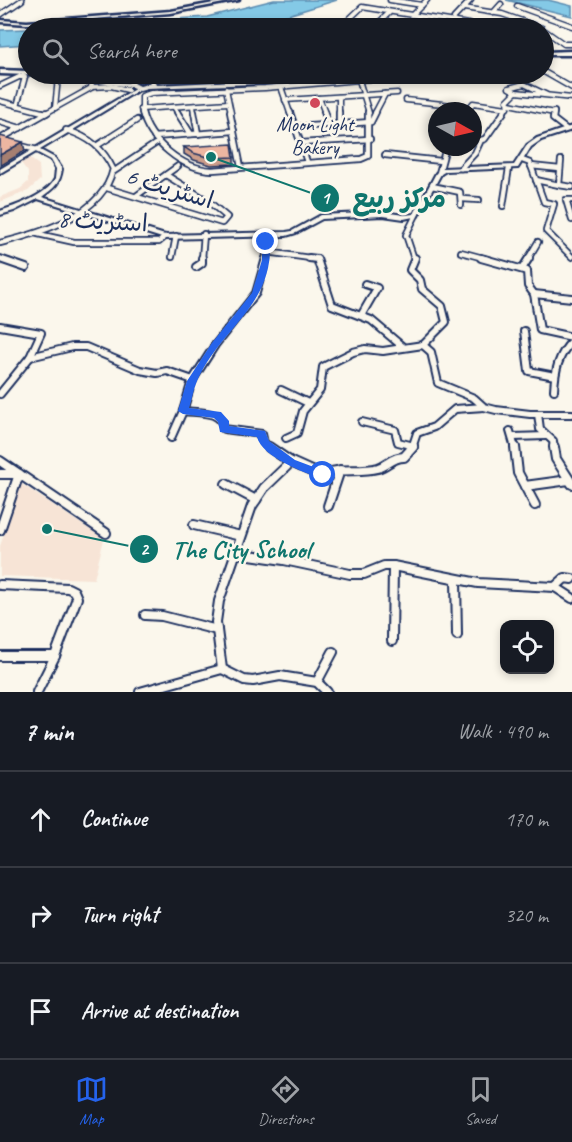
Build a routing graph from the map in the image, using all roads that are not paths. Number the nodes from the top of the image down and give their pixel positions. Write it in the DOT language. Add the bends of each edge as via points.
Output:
graph roads {
  1 [pos="22,0"];
  2 [pos="237,0"];
  3 [pos="390,0"];
  4 [pos="427,0"];
  5 [pos="471,0"];
  6 [pos="501,4"];
  7 [pos="422,5"];
  8 [pos="517,6"];
  9 [pos="0,8"];
  10 [pos="11,8"];
  11 [pos="361,8"];
  12 [pos="464,8"];
  13 [pos="494,13"];
  14 [pos="389,14"];
  15 [pos="0,15"];
  16 [pos="412,15"];
  17 [pos="92,18"];
  18 [pos="350,18"];
  19 [pos="384,18"];
  20 [pos="419,18"];
  21 [pos="431,18"];
  22 [pos="453,18"];
  23 [pos="509,18"];
  24 [pos="550,18"];
  25 [pos="554,19"];
  26 [pos="0,21"];
  27 [pos="18,22"];
  28 [pos="572,26"];
  29 [pos="554,37"];
  30 [pos="572,44"];
  31 [pos="572,54"];
  32 [pos="554,55"];
  33 [pos="0,70"];
  34 [pos="18,72"];
  35 [pos="18,77"];
  36 [pos="554,78"];
  37 [pos="24,84"];
  38 [pos="57,84"];
  39 [pos="111,84"];
  40 [pos="144,84"];
  41 [pos="177,84"];
  42 [pos="214,84"];
  43 [pos="314,84"];
  44 [pos="361,84"];
  45 [pos="0,86"];
  46 [pos="131,87"];
  47 [pos="147,87"];
  48 [pos="281,87"];
  49 [pos="572,88"];
  50 [pos="226,89"];
  51 [pos="516,92"];
  52 [pos="397,93"];
  53 [pos="385,94"];
  54 [pos="366,95"];
  55 [pos="547,95"];
  56 [pos="339,97"];
  57 [pos="320,98"];
  58 [pos="572,98"];
  59 [pos="285,100"];
  60 [pos="406,100"];
  61 [pos="0,101"];
  62 [pos="228,103"];
  63 [pos="428,103"];
  64 [pos="482,104"];
  65 [pos="17,106"];
  66 [pos="193,106"];
  67 [pos="508,106"];
  68 [pos="174,107"];
  69 [pos="55,108"];
  70 [pos="141,109"];
  71 [pos="46,113"];
  72 [pos="137,120"];
  73 [pos="0,122"];
  74 [pos="371,122"];
  75 [pos="339,124"];
  76 [pos="329,125"];
  77 [pos="295,127"];
  78 [pos="20,128"];
  79 [pos="569,129"];
  80 [pos="68,131"];
  81 [pos="234,131"];
  82 [pos="191,134"];
  83 [pos="198,134"];
  84 [pos="153,137"];
  85 [pos="369,139"];
  86 [pos="0,140"];
  87 [pos="300,143"];
  88 [pos="155,144"];
  89 [pos="98,145"];
  90 [pos="238,146"];
  91 [pos="227,147"];
  92 [pos="35,150"];
  93 [pos="170,150"];
  94 [pos="182,150"];
  95 [pos="384,155"];
  96 [pos="443,156"];
  97 [pos="522,160"];
  98 [pos="561,160"];
  99 [pos="441,161"];
  100 [pos="308,162"];
  101 [pos="178,166"];
  102 [pos="531,166"];
  103 [pos="241,167"];
  104 [pos="461,168"];
  105 [pos="509,168"];
  106 [pos="560,169"];
  107 [pos="0,170"];
  108 [pos="113,172"];
  109 [pos="439,173"];
  110 [pos="166,175"];
  111 [pos="536,180"];
  112 [pos="559,185"];
  113 [pos="432,186"];
  114 [pos="572,187"];
  115 [pos="107,188"];
  116 [pos="136,196"];
  117 [pos="39,198"];
  118 [pos="479,200"];
  119 [pos="572,200"];
  120 [pos="503,206"];
  121 [pos="82,211"];
  122 [pos="0,213"];
  123 [pos="416,214"];
  124 [pos="572,220"];
  125 [pos="37,234"];
  126 [pos="204,234"];
  127 [pos="270,234"];
  128 [pos="177,236"];
  129 [pos="165,237"];
  130 [pos="538,242"];
  131 [pos="0,243"];
  132 [pos="267,252"];
  133 [pos="462,252"];
  134 [pos="572,256"];
  135 [pos="172,257"];
  136 [pos="0,260"];
  137 [pos="196,267"];
  138 [pos="26,268"];
  139 [pos="522,269"];
  140 [pos="365,284"];
  141 [pos="534,294"];
  142 [pos="572,298"];
  143 [pos="362,314"];
  144 [pos="0,326"];
  145 [pos="524,331"];
  146 [pos="572,339"];
  147 [pos="423,345"];
  148 [pos="403,347"];
  149 [pos="30,357"];
  150 [pos="555,376"];
  151 [pos="193,380"];
  152 [pos="281,390"];
  153 [pos="554,390"];
  154 [pos="0,394"];
  155 [pos="308,404"];
  156 [pos="484,407"];
  157 [pos="183,411"];
  158 [pos="538,414"];
  159 [pos="572,414"];
  160 [pos="362,422"];
  161 [pos="546,436"];
  162 [pos="171,438"];
  163 [pos="286,438"];
  164 [pos="414,446"];
  165 [pos="0,461"];
  166 [pos="291,462"];
  167 [pos="340,470"];
  168 [pos="0,474"];
  169 [pos="20,474"];
  170 [pos="570,482"];
  171 [pos="226,484"];
  172 [pos="525,486"];
  173 [pos="256,500"];
  174 [pos="328,506"];
  175 [pos="535,506"];
  176 [pos="194,525"];
  177 [pos="0,530"];
  178 [pos="106,533"];
  179 [pos="242,536"];
  180 [pos="236,553"];
  181 [pos="393,566"];
  182 [pos="456,579"];
  183 [pos="572,579"];
  184 [pos="0,585"];
  185 [pos="555,587"];
  186 [pos="572,598"];
  187 [pos="145,615"];
  188 [pos="217,630"];
  189 [pos="457,635"];
  190 [pos="392,641"];
  191 [pos="333,652"];
  192 [pos="0,656"];
  193 [pos="55,656"];
  194 [pos="222,669"];
  195 [pos="317,682"];
  196 [pos="37,692"];
  197 [pos="140,692"];
  198 [pos="327,692"];
  1 -- 10 [label="street"];
  2 -- 17 [label="main road" via="171,12"];
  3 -- 7 [label="street"];
  4 -- 7 [label="street"];
  5 -- 12 [label="street"];
  6 -- 13 [label="street"];
  7 -- 16 [label="street"];
  8 -- 24 [label="street"];
  9 -- 10 [label="street"];
  10 -- 15 [label="street"];
  11 -- 14 [label="street"];
  11 -- 16 [label="street"];
  11 -- 18 [label="street"];
  12 -- 13 [label="street"];
  12 -- 22 [label="street"];
  13 -- 23 [label="street"];
  14 -- 19 [label="street"];
  14 -- 20 [label="street"];
  16 -- 21 [label="street"];
  25 -- 28 [label="street"];
  26 -- 27 [label="main road"];
  29 -- 30 [label="street"];
  31 -- 32 [label="main road"];
  33 -- 34 [label="main road"];
  35 -- 45 [label="street"];
  36 -- 49 [label="street"];
  37 -- 65 [label="street"];
  38 -- 69 [label="street"];
  39 -- 46 [label="main road"];
  40 -- 47 [label="main road"];
  41 -- 47 [label="main road"];
  42 -- 47 [label="main road"];
  43 -- 48 [label="street"];
  44 -- 54 [label="street"];
  46 -- 47 [label="main road"];
  46 -- 69 [label="street" via="92,85"];
  46 -- 80 [label="street"];
  47 -- 50 [label="street" via="158,93"];
  47 -- 70 [label="street"];
  47 -- 80 [label="street"];
  48 -- 50 [label="street"];
  48 -- 59 [label="street"];
  50 -- 62 [label="street"];
  51 -- 55 [label="street"];
  51 -- 55 [label="street" via="508,88 527,85"];
  51 -- 67 [label="street" via="507,101"];
  52 -- 53 [label="street"];
  53 -- 54 [label="street"];
  53 -- 74 [label="street"];
  54 -- 56 [label="street"];
  54 -- 74 [label="street"];
  55 -- 58 [label="street"];
  56 -- 57 [label="street"];
  56 -- 75 [label="street"];
  57 -- 59 [label="street"];
  57 -- 76 [label="street"];
  59 -- 77 [label="street"];
  60 -- 63 [label="street"];
  61 -- 65 [label="street"];
  62 -- 66 [label="street"];
  62 -- 81 [label="street"];
  64 -- 67 [label="street"];
  65 -- 71 [label="street"];
  66 -- 68 [label="street"];
  66 -- 83 [label="street"];
  67 -- 79 [label="street" via="554,112 553,119"];
  67 -- 104 [label="street"];
  68 -- 70 [label="street"];
  68 -- 82 [label="street"];
  69 -- 71 [label="street"];
  70 -- 84 [label="street, اسٹریٹ 6"];
  71 -- 78 [label="street"];
  72 -- 89 [label="street"];
  73 -- 78 [label="street"];
  74 -- 75 [label="street"];
  74 -- 85 [label="street"];
  75 -- 76 [label="street"];
  76 -- 77 [label="street"];
  77 -- 87 [label="street"];
  78 -- 86 [label="street"];
  79 -- 97 [label="street" via="539,139 529,146"];
  80 -- 89 [label="street"];
  80 -- 92 [label="street"];
  81 -- 83 [label="street"];
  81 -- 90 [label="street"];
  82 -- 83 [label="street"];
  82 -- 84 [label="street"];
  84 -- 93 [label="street, اسٹریٹ 6"];
  85 -- 87 [label="street"];
  85 -- 100 [label="street, اسٹریٹ 6" via="366,158"];
  86 -- 92 [label="street"];
  87 -- 100 [label="street"];
  88 -- 108 [label="street"];
  89 -- 108 [label="street" via="111,159"];
  90 -- 91 [label="street"];
  90 -- 103 [label="street"];
  92 -- 107 [label="street"];
  92 -- 117 [label="street" via="52,158 59,170 55,184"];
  93 -- 94 [label="street"];
  93 -- 103 [label="street, اسٹریٹ 6" via="201,169"];
  95 -- 99 [label="street"];
  96 -- 99 [label="street"];
  97 -- 102 [label="street"];
  97 -- 105 [label="street"];
  98 -- 106 [label="street"];
  99 -- 109 [label="street"];
  100 -- 103 [label="street, اسٹریٹ 6"];
  101 -- 110 [label="street"];
  102 -- 106 [label="street"];
  102 -- 111 [label="street"];
  104 -- 105 [label="street"];
  104 -- 109 [label="street"];
  105 -- 120 [label="street"];
  106 -- 112 [label="street"];
  108 -- 115 [label="street"];
  109 -- 113 [label="street"];
  110 -- 116 [label="street"];
  110 -- 116 [label="street, اسٹریٹ 6" via="227,217 222,222"];
  111 -- 112 [label="street"];
  111 -- 134 [label="street" via="545,203 554,204 546,231"];
  112 -- 114 [label="street"];
  113 -- 118 [label="street" via="458,191 461,202"];
  113 -- 123 [label="street"];
  115 -- 116 [label="street, اسٹریٹ 6"];
  115 -- 121 [label="street"];
  117 -- 121 [label="street"];
  117 -- 122 [label="street"];
  119 -- 124 [label="street" via="566,200"];
  121 -- 125 [label="street"];
  121 -- 129 [label="street"];
  123 -- 127 [label="street" via="321,217 294,232"];
  123 -- 147 [label="street" via="406,235 415,258 410,270 446,314 446,322"];
  125 -- 129 [label="street, اسٹریٹ 8" via="74,242 159,242"];
  125 -- 131 [label="street"];
  126 -- 127 [label="street"];
  126 -- 128 [label="street"];
  126 -- 137 [label="street" via="202,263"];
  127 -- 132 [label="street"];
  128 -- 129 [label="street"];
  128 -- 135 [label="street"];
  130 -- 139 [label="street"];
  132 -- 143 [label="street" via="317,259 332,305"];
  132 -- 151 [label="street" via="256,293"];
  133 -- 139 [label="street"];
  136 -- 138 [label="street"];
  139 -- 141 [label="street" via="528,273 528,286"];
  140 -- 143 [label="street" via="377,288"];
  141 -- 142 [label="street"];
  141 -- 146 [label="street" via="540,330"];
  143 -- 148 [label="street" via="385,328"];
  144 -- 149 [label="street" via="39,331"];
  145 -- 150 [label="street" via="529,371"];
  146 -- 150 [label="street" via="561,350"];
  147 -- 148 [label="street"];
  147 -- 156 [label="street" via="431,352 438,384 474,398"];
  148 -- 155 [label="street" via="366,349 330,362 321,371 320,390"];
  149 -- 151 [label="street" via="86,347 140,370 167,371"];
  149 -- 154 [label="street"];
  150 -- 153 [label="street"];
  151 -- 157 [label="street"];
  152 -- 155 [label="street"];
  155 -- 163 [label="street" via="297,433"];
  156 -- 158 [label="street"];
  156 -- 164 [label="street" via="450,411 434,427 417,433"];
  157 -- 162 [label="street"];
  157 -- 166 [label="street" via="217,415 224,429 261,434 264,443"];
  158 -- 159 [label="street"];
  158 -- 161 [label="street" via="540,429"];
  160 -- 164 [label="street" via="395,430 398,442"];
  161 -- 170 [label="street" via="553,441 556,459"];
  161 -- 172 [label="street" via="511,434 518,473"];
  164 -- 167 [label="street" via="404,457 396,456 378,468"];
  165 -- 169 [label="street"];
  166 -- 167 [label="street" via="320,475"];
  166 -- 173 [label="street"];
  167 -- 174 [label="street"];
  168 -- 169 [label="street"];
  169 -- 177 [label="street"];
  169 -- 178 [label="street"];
  170 -- 172 [label="street"];
  171 -- 173 [label="street"];
  172 -- 175 [label="street"];
  173 -- 179 [label="street"];
  176 -- 179 [label="street"];
  179 -- 180 [label="street"];
  180 -- 181 [label="street" via="350,574"];
  180 -- 188 [label="street" via="219,601"];
  181 -- 182 [label="street"];
  181 -- 190 [label="street"];
  182 -- 185 [label="street"];
  182 -- 189 [label="street"];
  183 -- 185 [label="street" via="565,578"];
  184 -- 193 [label="street" via="75,591 76,598"];
  185 -- 186 [label="street"];
  187 -- 188 [label="street"];
  188 -- 194 [label="street"];
  191 -- 195 [label="street"];
  192 -- 193 [label="street"];
  193 -- 196 [label="street"];
  194 -- 195 [label="street" via="253,681 280,676"];
  194 -- 197 [label="street"];
  195 -- 198 [label="street"];
}
